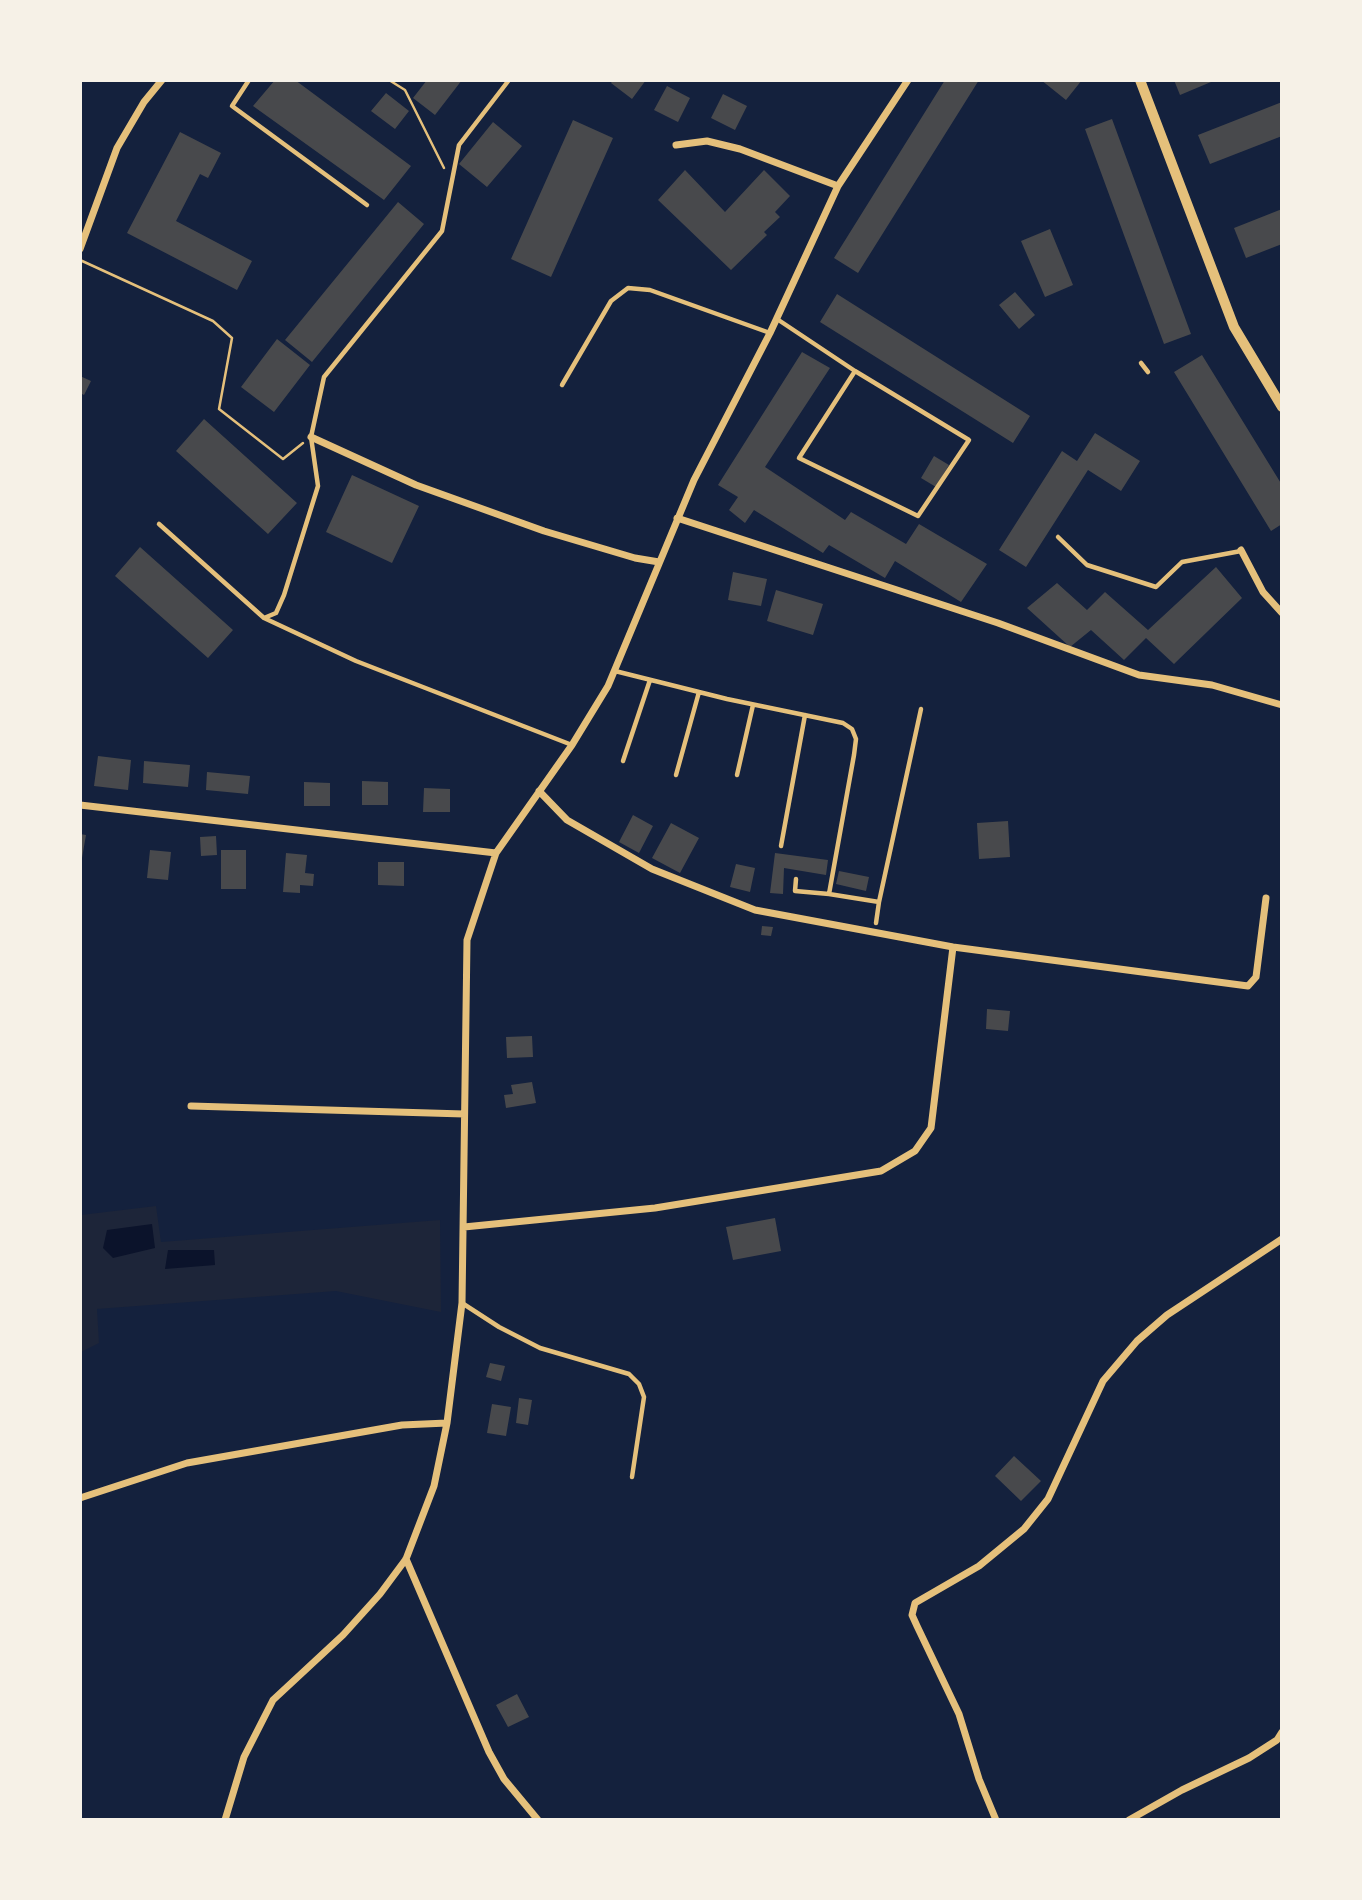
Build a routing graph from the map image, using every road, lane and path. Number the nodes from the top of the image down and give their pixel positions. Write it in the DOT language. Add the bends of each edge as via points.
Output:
graph roads {
  1 [pos="162,80"];
  2 [pos="249,80"];
  3 [pos="389,80"];
  4 [pos="509,80"];
  5 [pos="908,80"];
  6 [pos="1140,80"];
  7 [pos="676,145"];
  8 [pos="451,183"];
  9 [pos="838,186"];
  10 [pos="367,205"];
  11 [pos="80,249"];
  12 [pos="80,260"];
  13 [pos="777,319"];
  14 [pos="770,334"];
  15 [pos="1142,363"];
  16 [pos="855,371"];
  17 [pos="1148,372"];
  18 [pos="562,385"];
  19 [pos="1282,407"];
  20 [pos="311,437"];
  21 [pos="677,518"];
  22 [pos="159,524"];
  23 [pos="1058,537"];
  24 [pos="1241,550"];
  25 [pos="659,562"];
  26 [pos="1282,613"];
  27 [pos="264,618"];
  28 [pos="614,671"];
  29 [pos="650,680"];
  30 [pos="699,692"];
  31 [pos="753,705"];
  32 [pos="1282,705"];
  33 [pos="921,709"];
  34 [pos="805,715"];
  35 [pos="572,745"];
  36 [pos="623,761"];
  37 [pos="676,775"];
  38 [pos="737,775"];
  39 [pos="540,791"];
  40 [pos="80,804"];
  41 [pos="781,846"];
  42 [pos="496,853"];
  43 [pos="796,879"];
  44 [pos="829,894"];
  45 [pos="1266,898"];
  46 [pos="880,902"];
  47 [pos="876,923"];
  48 [pos="953,947"];
  49 [pos="191,1105"];
  50 [pos="464,1114"];
  51 [pos="464,1227"];
  52 [pos="1282,1239"];
  53 [pos="462,1303"];
  54 [pos="447,1423"];
  55 [pos="632,1477"];
  56 [pos="80,1497"];
  57 [pos="406,1559"];
  58 [pos="1282,1732"];
  59 [pos="225,1819"];
  60 [pos="538,1819"];
  61 [pos="996,1819"];
  62 [pos="1129,1819"];
  1 -- 11 [label="street" via="117,148"];
  2 -- 10 [label="lane" via="232,106"];
  3 -- 8 [label="path" via="405,90"];
  4 -- 8 [label="lane" via="458,145"];
  5 -- 9 [label="street"];
  6 -- 19 [label="main road" via="1234,327"];
  7 -- 9 [label="street" via="707,141 740,149"];
  8 -- 20 [label="lane" via="442,231 324,377"];
  9 -- 13 [label="street"];
  12 -- 20 [label="path" via="213,321 232,338 219,409 229,418 284,459"];
  13 -- 14 [label="street"];
  13 -- 16 [label="lane"];
  14 -- 18 [label="lane" via="650,290 628,288 611,301"];
  14 -- 21 [label="street"];
  15 -- 17 [label="lane"];
  16 -- 16 [label="lane" via="799,458 918,516 969,440"];
  20 -- 25 [label="street" via="429,490 544,531"];
  20 -- 27 [label="lane" via="318,486 284,595 276,613"];
  21 -- 25 [label="street"];
  21 -- 32 [label="street" via="998,623 1139,675 1212,685"];
  22 -- 27 [label="lane"];
  23 -- 24 [label="lane" via="1087,565 1156,587 1182,562"];
  24 -- 26 [label="street" via="1263,592"];
  25 -- 28 [label="street"];
  27 -- 35 [label="lane" via="356,661"];
  28 -- 29 [label="lane"];
  28 -- 35 [label="street"];
  29 -- 30 [label="lane"];
  29 -- 36 [label="lane"];
  30 -- 31 [label="lane"];
  30 -- 37 [label="lane"];
  31 -- 34 [label="lane"];
  31 -- 38 [label="lane"];
  33 -- 46 [label="lane"];
  34 -- 41 [label="lane"];
  34 -- 44 [label="lane" via="843,723 856,739"];
  35 -- 39 [label="street"];
  39 -- 42 [label="street"];
  39 -- 48 [label="street" via="568,820 652,869 755,909"];
  40 -- 42 [label="street"];
  42 -- 50 [label="street" via="467,940"];
  43 -- 44 [label="lane" via="795,891"];
  44 -- 46 [label="lane"];
  45 -- 48 [label="street" via="1256,977 1248,986"];
  46 -- 47 [label="lane"];
  48 -- 51 [label="street" via="931,1128 915,1152 881,1171 655,1208"];
  49 -- 50 [label="street"];
  50 -- 51 [label="street"];
  51 -- 53 [label="street"];
  52 -- 61 [label="street" via="1167,1315 1137,1341 1103,1381 1048,1499 1024,1529 979,1566 915,1603 912,1615 958,1714"];
  53 -- 54 [label="street"];
  53 -- 55 [label="lane" via="540,1348 629,1374 639,1384 644,1397"];
  54 -- 56 [label="street" via="402,1425 187,1463"];
  54 -- 57 [label="street" via="434,1486"];
  57 -- 59 [label="street" via="342,1635 273,1700 244,1757"];
  57 -- 60 [label="street" via="489,1752 504,1779"];
  58 -- 62 [label="street" via="1249,1758"];
}
